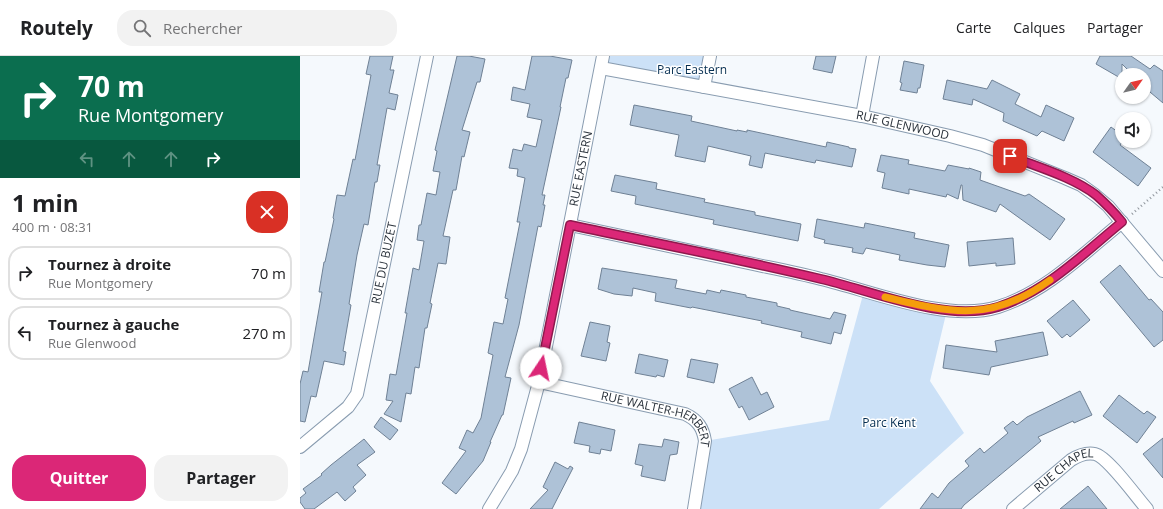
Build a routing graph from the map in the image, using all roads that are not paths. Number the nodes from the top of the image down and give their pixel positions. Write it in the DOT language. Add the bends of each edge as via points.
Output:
graph roads {
  1 [pos="427,56"];
  2 [pos="710,56"];
  3 [pos="873,56"];
  4 [pos="602,62"];
  5 [pos="704,87"];
  6 [pos="862,116"];
  7 [pos="1122,222"];
  8 [pos="570,225"];
  9 [pos="1163,271"];
  10 [pos="539,382"];
  11 [pos="300,447"];
  12 [pos="489,509"];
  13 [pos="694,509"];
  14 [pos="1013,509"];
  15 [pos="1147,509"];
  1 -- 11 [label="street, RUE DU BUZET" via="357,394 348,407"];
  2 -- 5 [label="street"];
  3 -- 6 [label="street"];
  4 -- 5 [label="street, RUE GLENWOOD"];
  4 -- 8 [label="street, RUE EASTERN"];
  5 -- 6 [label="street, RUE GLENWOOD"];
  6 -- 7 [label="street, RUE GLENWOOD" via="972,142 1065,178 1095,195"];
  7 -- 8 [label="street" via="1061,273 1030,294 981,311 917,305 822,279"];
  7 -- 9 [label="street, RUE GLENWOOD"];
  8 -- 10 [label="street, RUE EASTERN"];
  10 -- 12 [label="street, RUE EASTERN" via="521,449 512,471"];
  10 -- 13 [label="street, RUE WALTER-HERBERT" via="685,414 693,418 704,432 705,441"];
  14 -- 15 [label="street, RUE CHAPEL" via="1071,460 1088,454 1097,454 1110,465"];
}
